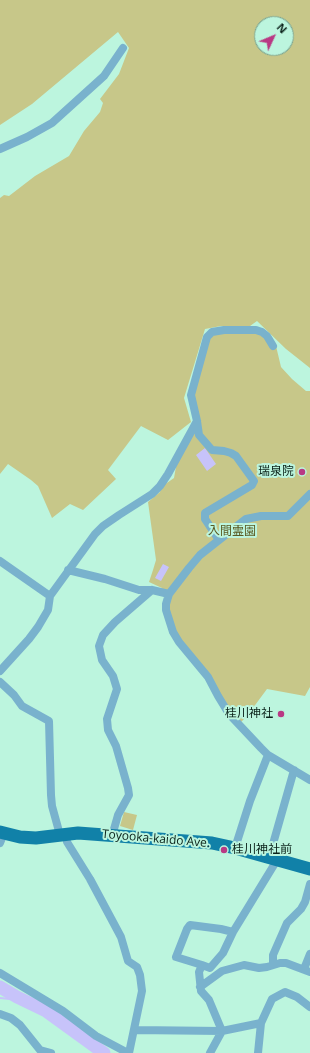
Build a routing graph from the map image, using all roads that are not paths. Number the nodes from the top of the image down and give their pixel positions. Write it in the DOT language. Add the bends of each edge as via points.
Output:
graph roads {
  1 [pos="123,48"];
  2 [pos="0,149"];
  3 [pos="273,346"];
  4 [pos="197,421"];
  5 [pos="310,494"];
  6 [pos="219,540"];
  7 [pos="0,561"];
  8 [pos="68,570"];
  9 [pos="152,590"];
  10 [pos="169,594"];
  11 [pos="50,596"];
  12 [pos="0,671"];
  13 [pos="0,682"];
  14 [pos="268,754"];
  15 [pos="294,770"];
  16 [pos="310,780"];
  17 [pos="63,835"];
  18 [pos="115,835"];
  19 [pos="1,836"];
  20 [pos="235,848"];
  21 [pos="273,859"];
  22 [pos="310,869"];
  23 [pos="310,884"];
  24 [pos="233,932"];
  25 [pos="310,954"];
  26 [pos="273,964"];
  27 [pos="202,965"];
  28 [pos="307,970"];
  29 [pos="0,973"];
  30 [pos="200,987"];
  31 [pos="310,1007"];
  32 [pos="0,1014"];
  33 [pos="261,1023"];
  34 [pos="134,1030"];
  35 [pos="222,1031"];
  36 [pos="51,1053"];
  37 [pos="128,1053"];
  38 [pos="210,1053"];
  39 [pos="258,1053"];
  1 -- 2 [label="street" via="104,76 52,123"];
  3 -- 4 [label="street" via="267,336 256,330 212,332 207,337 191,395"];
  4 -- 6 [label="street" via="199,435 212,450 236,456 254,480 252,485 205,513 205,519"];
  4 -- 8 [label="street" via="160,486 103,526"];
  5 -- 6 [label="street" via="288,516 246,519"];
  6 -- 10 [label="street" via="200,555"];
  7 -- 11 [label="street"];
  8 -- 9 [label="street" via="139,590"];
  8 -- 11 [label="street"];
  9 -- 10 [label="street"];
  9 -- 18 [label="street" via="115,622 103,635 99,646 102,660 113,676 117,689 107,719 108,730 116,746 129,795 118,815"];
  10 -- 14 [label="street" via="166,610 179,642 208,677 230,714"];
  11 -- 12 [label="street" via="48,610 38,627"];
  13 -- 17 [label="street" via="22,706 50,721 52,806"];
  14 -- 15 [label="street"];
  14 -- 20 [label="street"];
  15 -- 16 [label="street"];
  15 -- 21 [label="street"];
  17 -- 18 [label="main road, Toyooka-kaido Ave."];
  17 -- 19 [label="main road, Toyooka-kaido Ave." via="36,838"];
  17 -- 34 [label="street" via="121,937 128,961 138,967 142,991"];
  18 -- 20 [label="main road, Toyooka-kaido Ave." via="212,843"];
  20 -- 21 [label="main road, Toyooka-kaido Ave."];
  21 -- 22 [label="main road, Toyooka-kaido Ave."];
  21 -- 24 [label="street"];
  23 -- 26 [label="street" via="301,909 287,923 273,955"];
  24 -- 27 [label="street" via="215,963 210,968"];
  24 -- 27 [label="street" via="190,925 186,929 176,957"];
  25 -- 28 [label="street"];
  26 -- 28 [label="street" via="286,963"];
  26 -- 30 [label="street" via="259,968 244,965 222,971"];
  27 -- 30 [label="street" via="198,972"];
  29 -- 37 [label="street" via="63,1011 96,1036"];
  30 -- 35 [label="street" via="209,1000"];
  31 -- 33 [label="street" via="285,992 278,994 272,999"];
  32 -- 36 [label="street" via="20,1025 40,1050"];
  33 -- 35 [label="street"];
  33 -- 39 [label="street"];
  34 -- 35 [label="street"];
  34 -- 37 [label="street"];
  35 -- 38 [label="street"];
}
